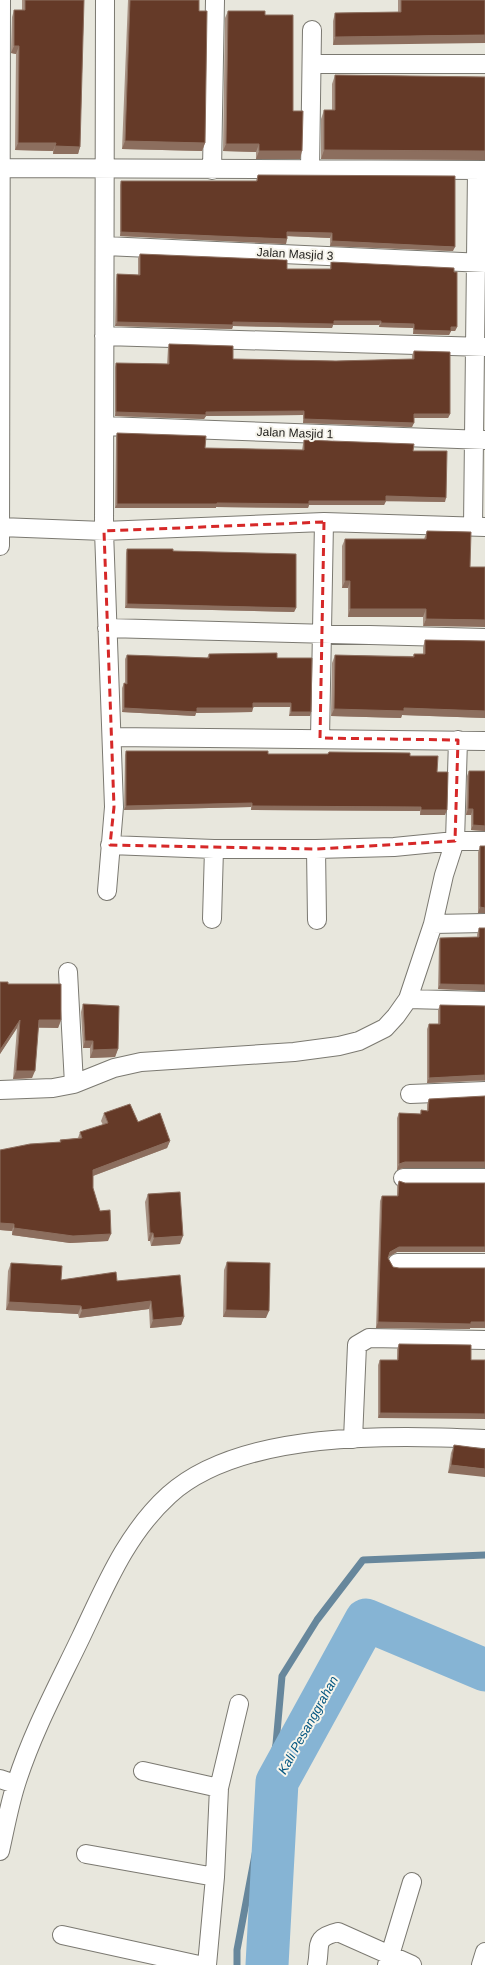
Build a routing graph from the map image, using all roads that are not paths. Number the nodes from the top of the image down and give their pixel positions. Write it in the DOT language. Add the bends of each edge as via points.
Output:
graph roads {
  1 [pos="1,0"];
  2 [pos="106,0"];
  3 [pos="215,0"];
  4 [pos="312,30"];
  5 [pos="313,64"];
  6 [pos="485,64"];
  7 [pos="1,168"];
  8 [pos="104,168"];
  9 [pos="212,170"];
  10 [pos="310,170"];
  11 [pos="481,170"];
  12 [pos="105,246"];
  13 [pos="480,263"];
  14 [pos="104,336"];
  15 [pos="480,347"];
  16 [pos="105,426"];
  17 [pos="479,440"];
  18 [pos="324,522"];
  19 [pos="0,527"];
  20 [pos="479,527"];
  21 [pos="104,531"];
  22 [pos="0,546"];
  23 [pos="107,628"];
  24 [pos="323,633"];
  25 [pos="485,638"];
  26 [pos="112,737"];
  27 [pos="320,738"];
  28 [pos="458,740"];
  29 [pos="485,741"];
  30 [pos="455,841"];
  31 [pos="485,841"];
  32 [pos="110,845"];
  33 [pos="214,848"];
  34 [pos="316,849"];
  35 [pos="107,891"];
  36 [pos="212,919"];
  37 [pos="317,920"];
  38 [pos="485,923"];
  39 [pos="433,924"];
  40 [pos="68,972"];
  41 [pos="408,999"];
  42 [pos="485,1002"];
  43 [pos="74,1084"];
  44 [pos="0,1090"];
  45 [pos="485,1091"];
  46 [pos="410,1094"];
  47 [pos="403,1178"];
  48 [pos="485,1178"];
  49 [pos="397,1263"];
  50 [pos="485,1263"];
  51 [pos="485,1340"];
  52 [pos="353,1439"];
  53 [pos="485,1439"];
  54 [pos="239,1704"];
  55 [pos="143,1770"];
  56 [pos="8,1782"];
  57 [pos="219,1788"];
  58 [pos="0,1851"];
  59 [pos="86,1854"];
  60 [pos="215,1877"];
  61 [pos="412,1882"];
  62 [pos="62,1935"];
  63 [pos="485,1952"];
  64 [pos="388,1960"];
  65 [pos="199,1965"];
  66 [pos="207,1965"];
  67 [pos="317,1965"];
  68 [pos="412,1965"];
  69 [pos="481,1965"];
  1 -- 7 [label="street"];
  2 -- 8 [label="street"];
  3 -- 9 [label="street"];
  4 -- 5 [label="street"];
  5 -- 6 [label="street"];
  5 -- 10 [label="street"];
  7 -- 8 [label="street"];
  7 -- 19 [label="street"];
  8 -- 9 [label="street"];
  8 -- 12 [label="street"];
  9 -- 10 [label="street"];
  10 -- 11 [label="street"];
  11 -- 13 [label="street"];
  12 -- 13 [label="street, Jalan Masjid 3"];
  12 -- 14 [label="street"];
  13 -- 15 [label="street"];
  14 -- 15 [label="street"];
  14 -- 16 [label="street"];
  15 -- 17 [label="street"];
  16 -- 17 [label="street, Jalan Masjid 1"];
  16 -- 21 [label="street"];
  17 -- 20 [label="street"];
  18 -- 20 [label="street"];
  18 -- 21 [label="street"];
  18 -- 24 [label="street"];
  19 -- 21 [label="street"];
  19 -- 22 [label="street"];
  21 -- 23 [label="street"];
  23 -- 24 [label="street"];
  23 -- 26 [label="street"];
  24 -- 25 [label="street"];
  24 -- 27 [label="street"];
  26 -- 27 [label="street"];
  26 -- 32 [label="street" via="114,807"];
  27 -- 28 [label="street"];
  28 -- 29 [label="street"];
  28 -- 30 [label="street"];
  30 -- 31 [label="street"];
  30 -- 34 [label="street" via="394,847"];
  30 -- 39 [label="street"];
  32 -- 33 [label="street"];
  32 -- 35 [label="street"];
  33 -- 34 [label="street"];
  33 -- 36 [label="street"];
  34 -- 37 [label="street"];
  38 -- 39 [label="street"];
  39 -- 41 [label="street"];
  40 -- 43 [label="street"];
  41 -- 42 [label="street"];
  41 -- 43 [label="street" via="385,1028 359,1041 294,1052 141,1062 120,1066"];
  43 -- 44 [label="street" via="53,1088"];
  45 -- 46 [label="street"];
  47 -- 48 [label="street"];
  49 -- 50 [label="street"];
  51 -- 52 [label="street" via="369,1338 357,1345"];
  52 -- 53 [label="street"];
  52 -- 56 [label="street" via="267,1449 204,1472 186,1481 167,1496 131,1539 114,1566 34,1737"];
  54 -- 57 [label="street"];
  55 -- 57 [label="street"];
  56 -- 58 [label="street"];
  57 -- 60 [label="street"];
  59 -- 60 [label="street"];
  60 -- 66 [label="street"];
  61 -- 64 [label="street"];
  62 -- 65 [label="street"];
  63 -- 69 [label="street"];
  64 -- 67 [label="street" via="338,1932 325,1936 319,1943"];
  64 -- 68 [label="street"];
}
